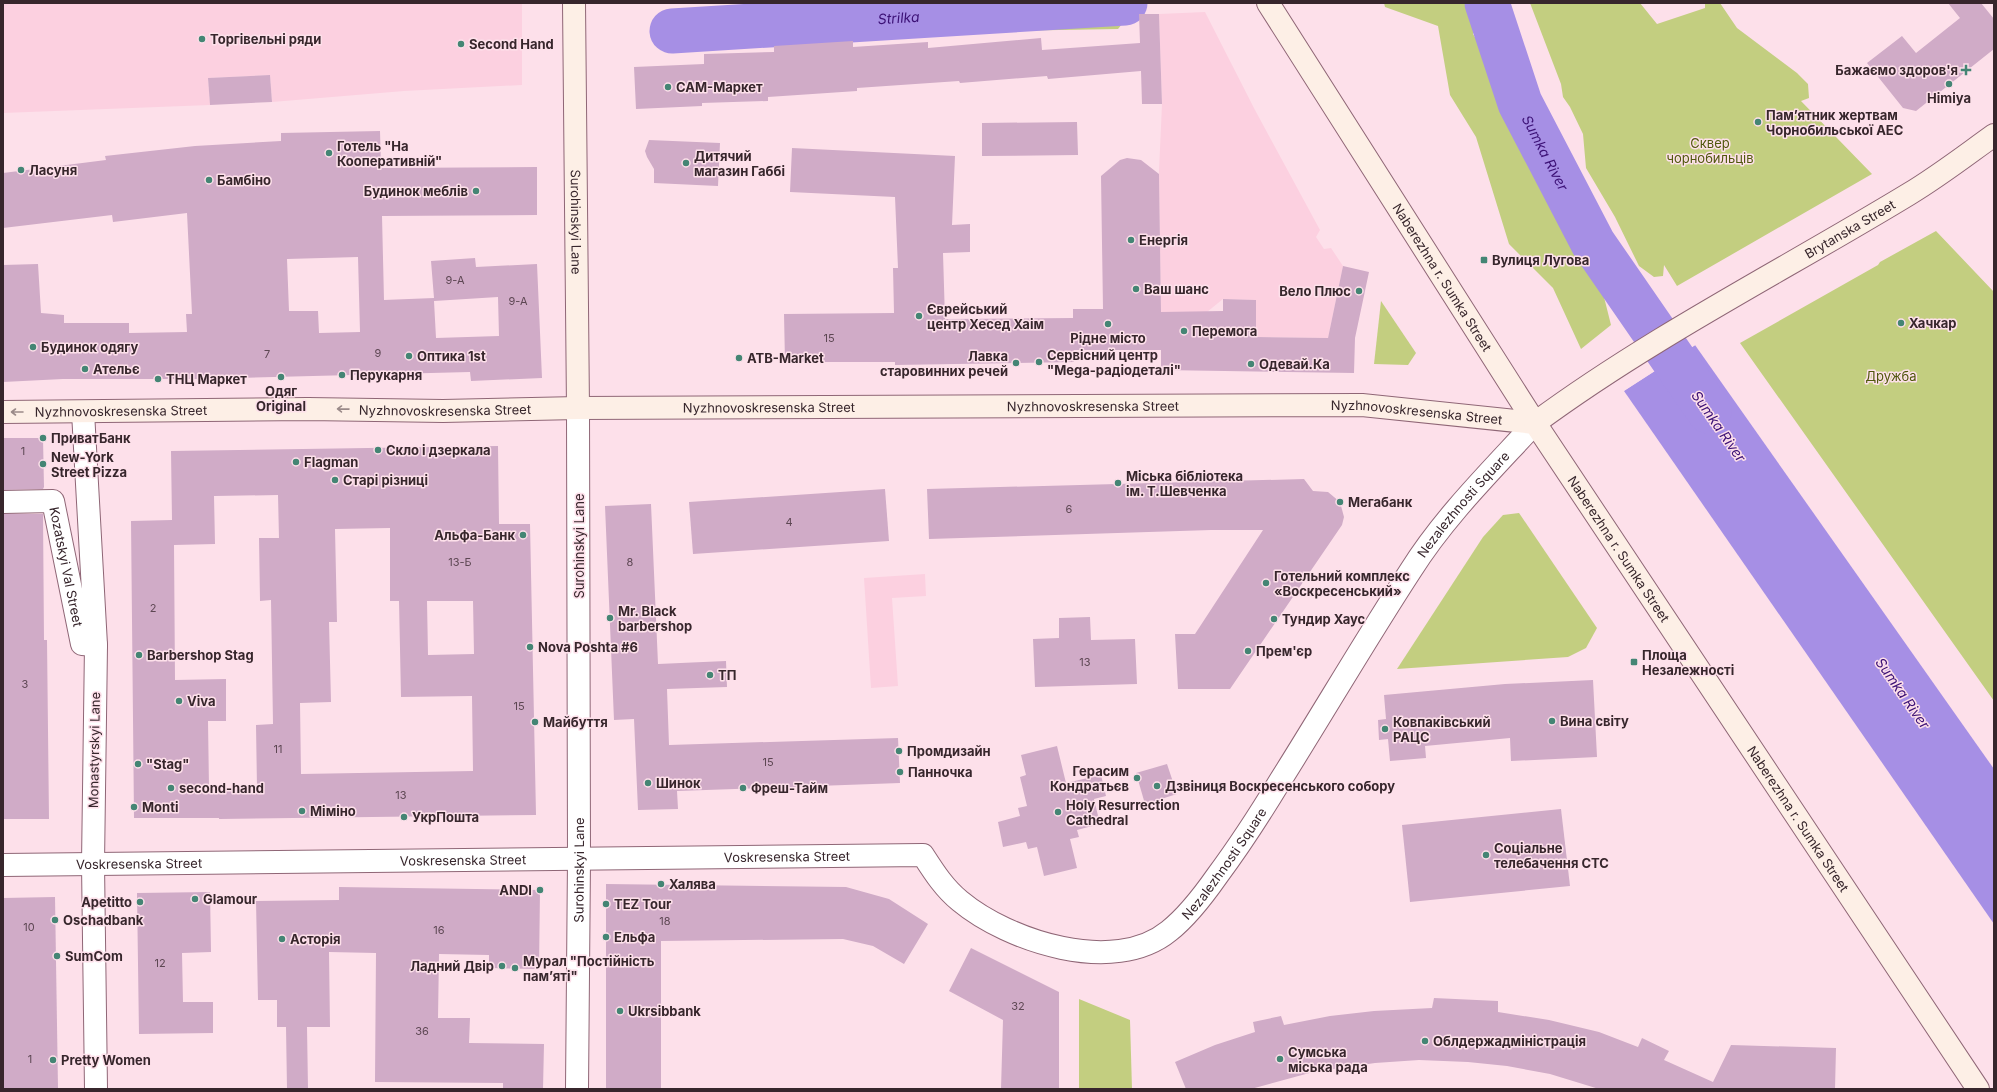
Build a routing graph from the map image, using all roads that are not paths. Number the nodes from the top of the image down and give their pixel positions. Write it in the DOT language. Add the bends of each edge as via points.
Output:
graph roads {
  1 [pos="574,3"];
  2 [pos="1268,3"];
  3 [pos="1994,135"];
  4 [pos="578,408"];
  5 [pos="3,412"];
  6 [pos="83,412"];
  7 [pos="1535,423"];
  8 [pos="3,502"];
  9 [pos="96,645"];
  10 [pos="923,855"];
  11 [pos="579,859"];
  12 [pos="93,864"];
  13 [pos="3,865"];
  14 [pos="96,1089"];
  15 [pos="577,1089"];
  16 [pos="1978,1089"];
  1 -- 4 [label="street, Surohinskyi Lane"];
  2 -- 7 [label="street, Naberezhna r. Sumka Street"];
  3 -- 7 [label="street, Brytanska Street" via="1911,193 1701,315 1584,387"];
  4 -- 6 [label="street, Nyzhnovoskresenska Street, one-way"];
  4 -- 7 [label="street, Nyzhnovoskresenska Street" via="1362,405"];
  4 -- 11 [label="street, Surohinskyi Lane"];
  6 -- 5 [label="street, Nyzhnovoskresenska Street, one-way"];
  6 -- 9 [label="street, Monastyrskyi Lane"];
  7 -- 10 [label="street, Nezalezhnosti Square" via="1452,514 1412,568 1246,837 1196,904 1168,932 1141,946 1106,953 1068,949 1012,932 976,913 959,900 938,879"];
  7 -- 16 [label="street, Naberezhna r. Sumka Street"];
  8 -- 9 [label="street, Kozatskyi Val Street" via="53,502 82,644"];
  9 -- 12 [label="street, Monastyrskyi Lane"];
  10 -- 11 [label="street, Voskresenska Street"];
  11 -- 12 [label="street, Voskresenska Street"];
  11 -- 15 [label="street, Surohinskyi Lane"];
  12 -- 13 [label="street, Voskresenska Street"];
  12 -- 14 [label="street, Monastyrskyi Lane"];
}
